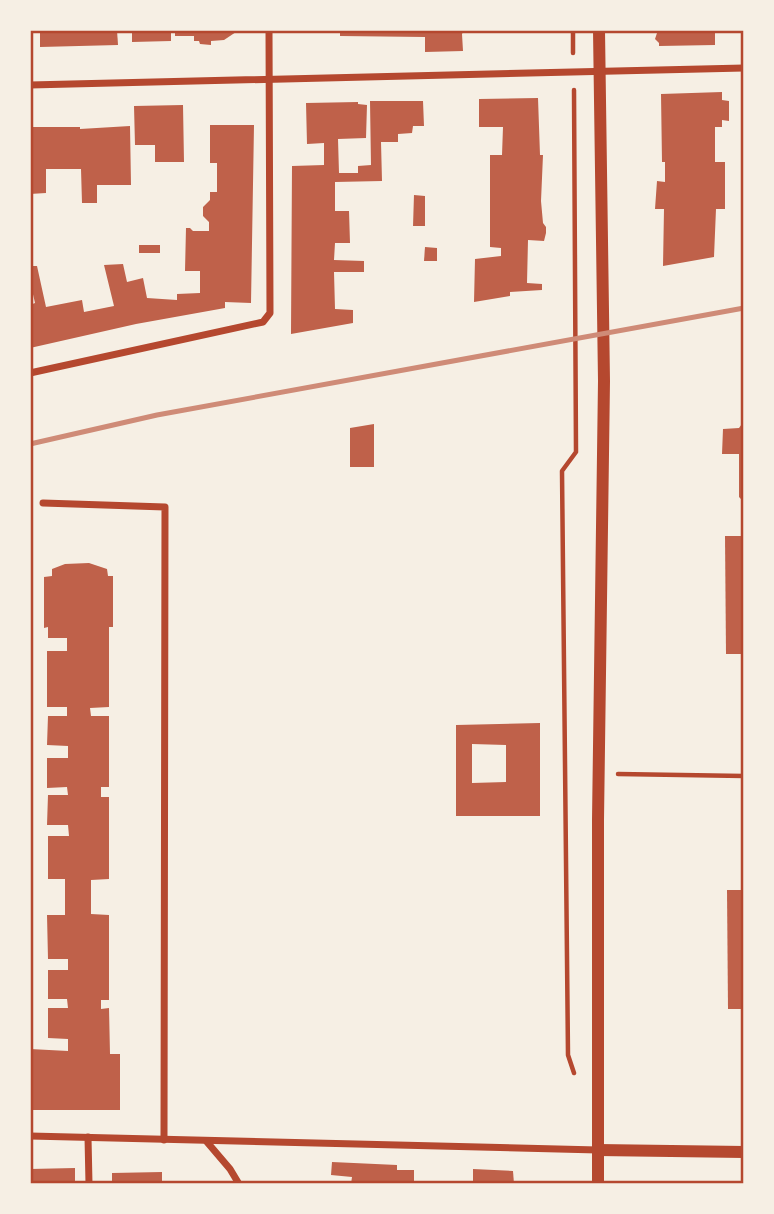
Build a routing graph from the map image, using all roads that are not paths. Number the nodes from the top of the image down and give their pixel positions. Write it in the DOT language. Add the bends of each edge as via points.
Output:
graph roads {
  1 [pos="270,30"];
  2 [pos="599,30"];
  3 [pos="744,68"];
  4 [pos="600,71"];
  5 [pos="269,79"];
  6 [pos="30,85"];
  7 [pos="30,373"];
  8 [pos="43,503"];
  9 [pos="30,1136"];
  10 [pos="88,1137"];
  11 [pos="164,1140"];
  12 [pos="207,1142"];
  13 [pos="598,1150"];
  14 [pos="744,1152"];
  15 [pos="89,1184"];
  16 [pos="239,1184"];
  17 [pos="598,1184"];
  1 -- 5 [label="street"];
  2 -- 4 [label="street"];
  3 -- 4 [label="street"];
  4 -- 5 [label="street"];
  4 -- 13 [label="street" via="604,381"];
  5 -- 6 [label="street"];
  5 -- 7 [label="street" via="270,313 263,322"];
  8 -- 11 [label="street" via="165,507"];
  9 -- 10 [label="street"];
  10 -- 11 [label="street"];
  10 -- 15 [label="street"];
  11 -- 12 [label="street"];
  12 -- 13 [label="street"];
  12 -- 16 [label="street"];
  13 -- 14 [label="street"];
  13 -- 17 [label="street"];
}
